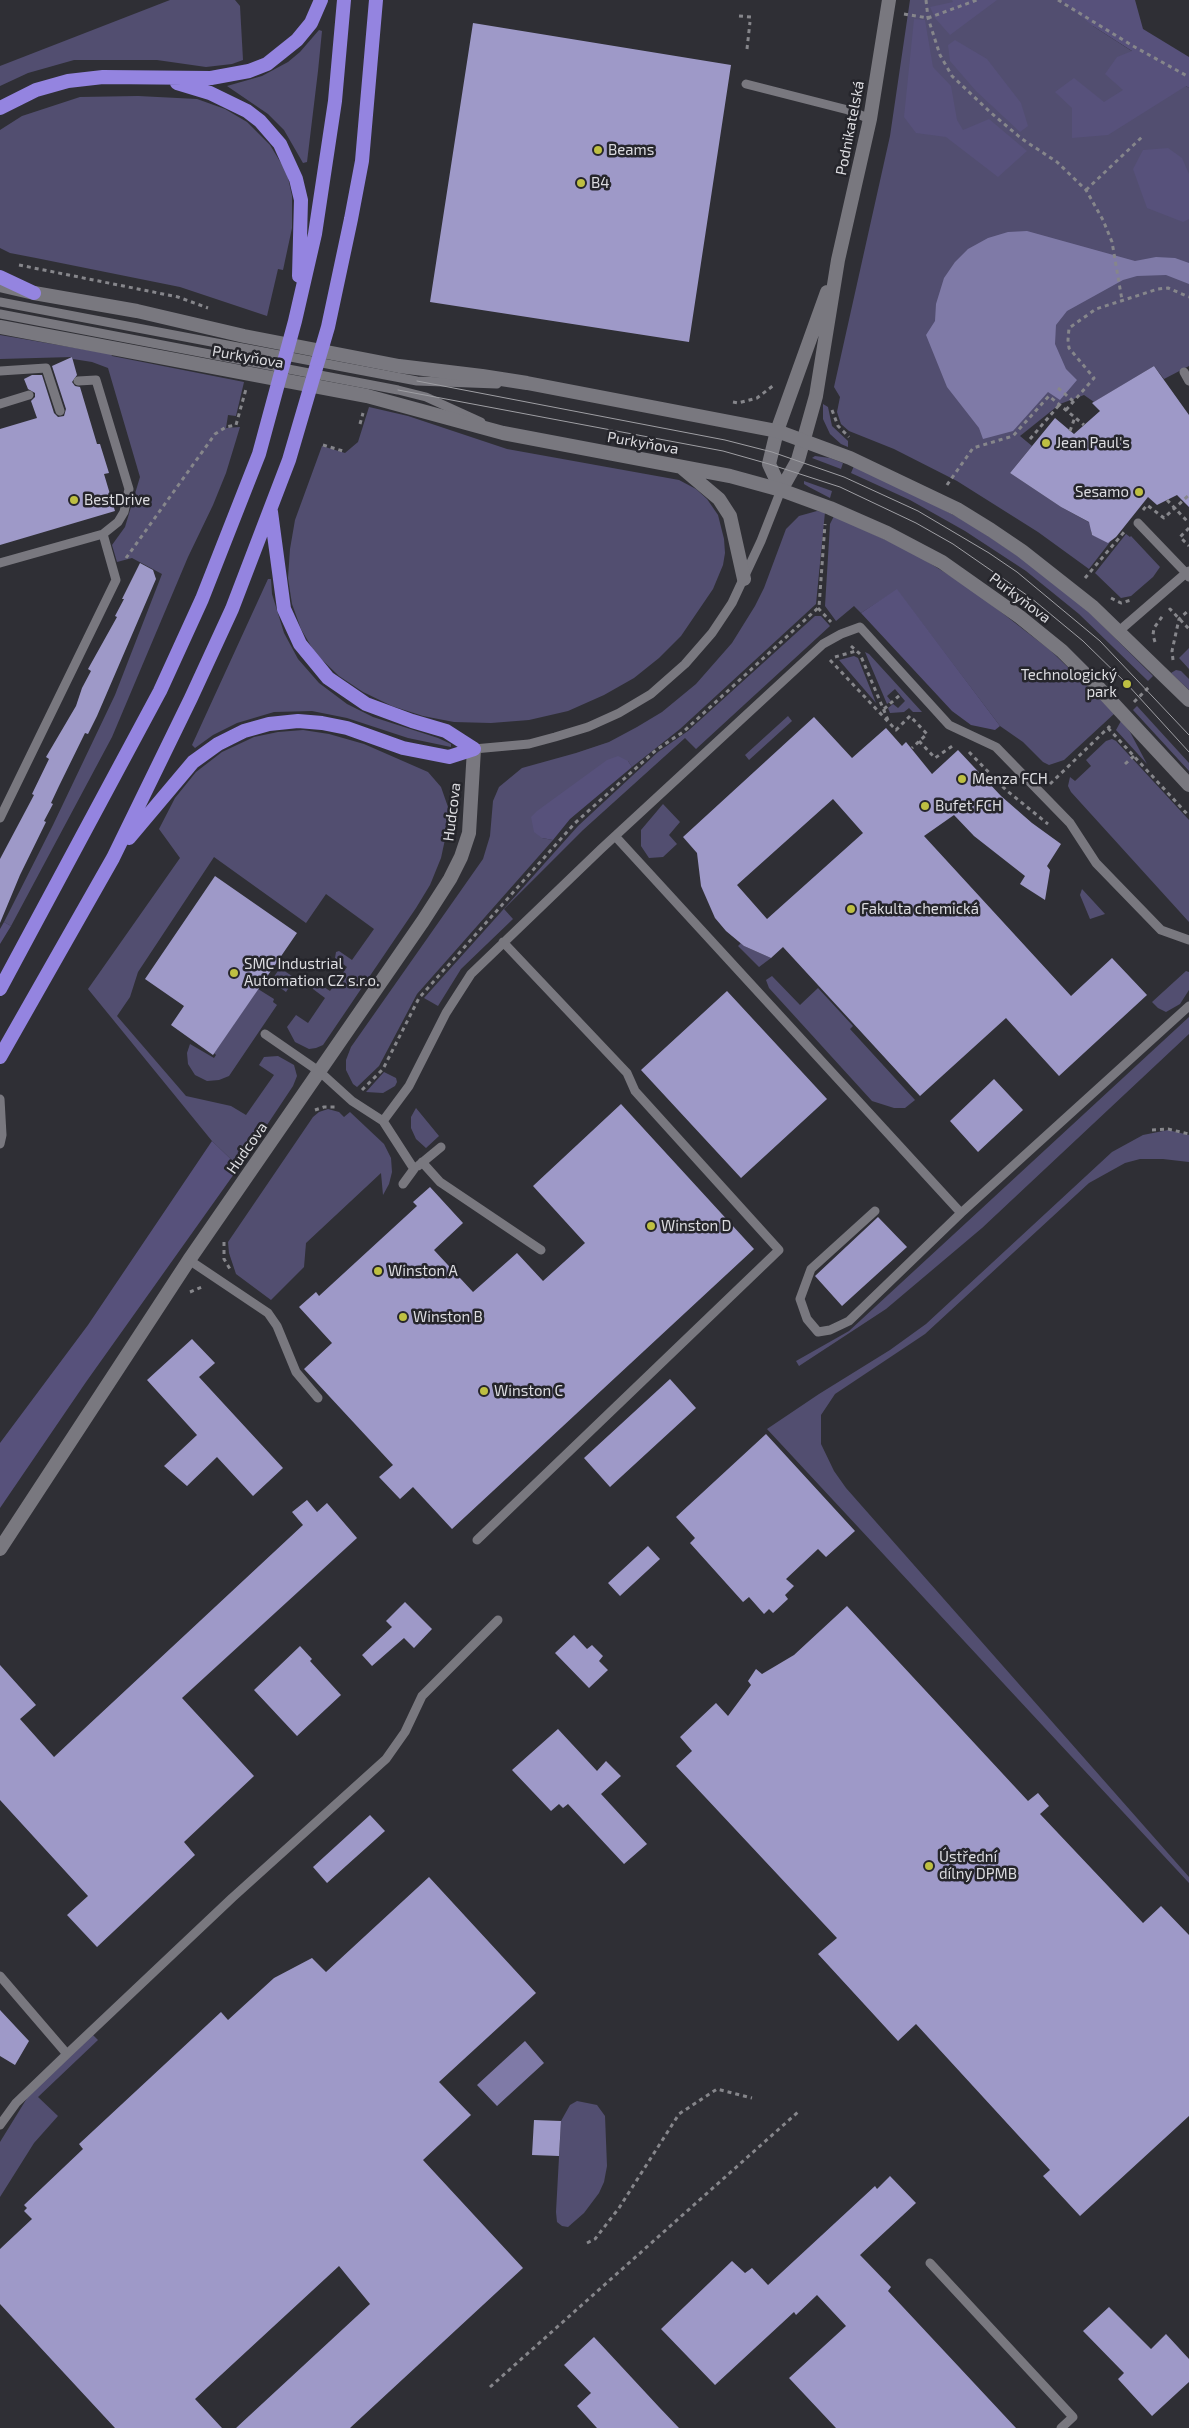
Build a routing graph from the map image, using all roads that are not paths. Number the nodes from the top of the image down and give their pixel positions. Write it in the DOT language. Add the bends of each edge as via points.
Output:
graph roads {
  1 [pos="321,0"];
  2 [pos="344,0"];
  3 [pos="376,0"];
  4 [pos="888,0"];
  5 [pos="157,79"];
  6 [pos="746,84"];
  7 [pos="0,108"];
  8 [pos="870,119"];
  9 [pos="838,260"];
  10 [pos="0,276"];
  11 [pos="0,285"];
  12 [pos="34,293"];
  13 [pos="0,302"];
  14 [pos="0,314"];
  15 [pos="296,316"];
  16 [pos="0,327"];
  17 [pos="0,371"];
  18 [pos="1184,372"];
  19 [pos="78,381"];
  20 [pos="1189,381"];
  21 [pos="527,383"];
  22 [pos="29,395"];
  23 [pos="0,404"];
  24 [pos="60,411"];
  25 [pos="777,431"];
  26 [pos="504,433"];
  27 [pos="805,441"];
  28 [pos="680,467"];
  29 [pos="780,490"];
  30 [pos="271,509"];
  31 [pos="1138,523"];
  32 [pos="102,534"];
  33 [pos="0,563"];
  34 [pos="1188,574"];
  35 [pos="744,579"];
  36 [pos="1119,631"];
  37 [pos="1189,700"];
  38 [pos="474,749"];
  39 [pos="1189,785"];
  40 [pos="0,818"];
  41 [pos="616,836"];
  42 [pos="113,858"];
  43 [pos="1189,940"];
  44 [pos="503,942"];
  45 [pos="0,989"];
  46 [pos="1189,1006"];
  47 [pos="265,1034"];
  48 [pos="0,1057"];
  49 [pos="320,1072"];
  50 [pos="0,1099"];
  51 [pos="384,1121"];
  52 [pos="0,1144"];
  53 [pos="441,1147"];
  54 [pos="422,1162"];
  55 [pos="414,1169"];
  56 [pos="403,1184"];
  57 [pos="875,1210"];
  58 [pos="962,1214"];
  59 [pos="541,1250"];
  60 [pos="189,1260"];
  61 [pos="318,1398"];
  62 [pos="477,1540"];
  63 [pos="0,1550"];
  64 [pos="498,1620"];
  65 [pos="0,1976"];
  66 [pos="67,2054"];
  67 [pos="0,2125"];
  68 [pos="930,2263"];
  69 [pos="1061,2428"];
  1 -- 5 [label="highway" via="311,23 297,40 267,64 211,78"];
  2 -- 15 [label="highway" via="328,160"];
  3 -- 30 [label="highway" via="362,161 328,327 289,460"];
  4 -- 8 [label="street, Podnikatelská"];
  5 -- 7 [label="highway" via="103,77 68,81 36,90"];
  5 -- 15 [label="highway" via="189,86 226,100 260,121 280,144 296,179 301,200"];
  6 -- 8 [label="lane" via="848,110"];
  8 -- 9 [label="street, Podnikatelská"];
  9 -- 25 [label="street, Podnikatelská"];
  9 -- 27 [label="street, Podnikatelská" via="816,396"];
  10 -- 12 [label="highway"];
  11 -- 12 [label="street, Purkyňova"];
  12 -- 21 [label="street, Purkyňova" via="137,311 399,366"];
  13 -- 21 [label="lane" via="417,381"];
  14 -- 26 [label="lane" via="398,390 426,397"];
  15 -- 45 [label="highway" via="259,454 202,600 160,690"];
  16 -- 26 [label="street, Purkyňova" via="367,396"];
  17 -- 24 [label="lane" via="46,368"];
  18 -- 20 [label="lane"];
  19 -- 32 [label="lane" via="96,380 129,489 124,512 118,522"];
  21 -- 25 [label="street, Purkyňova"];
  22 -- 23 [label="lane"];
  25 -- 27 [label="street, Purkyňova"];
  25 -- 29 [label="street, Podnikatelská" via="769,464"];
  26 -- 28 [label="street, Purkyňova"];
  27 -- 29 [label="street, Podnikatelská"];
  27 -- 36 [label="street, Purkyňova" via="850,458 957,510 1022,551 1093,606"];
  28 -- 29 [label="street, Purkyňova"];
  28 -- 35 [label="street" via="720,499 730,516"];
  29 -- 35 [label="lane"];
  29 -- 39 [label="street, Purkyňova" via="887,533 942,562 1020,617 1062,651"];
  30 -- 38 [label="highway" via="284,609 300,644 328,678 366,704 446,731"];
  30 -- 42 [label="highway" via="220,636"];
  31 -- 34 [label="lane"];
  32 -- 33 [label="lane"];
  32 -- 40 [label="lane" via="116,580"];
  34 -- 36 [label="lane"];
  35 -- 38 [label="lane" via="712,633 686,664 651,694 619,713 555,738"];
  36 -- 37 [label="street, Purkyňova"];
  38 -- 42 [label="highway" via="449,757 403,748 322,722 298,721 244,730 193,762"];
  38 -- 49 [label="street, Hudcova" via="469,833 462,857 423,921"];
  41 -- 43 [label="lane" via="823,644 860,627 949,725 996,747 1070,824 1096,863 1161,930"];
  41 -- 44 [label="lane"];
  41 -- 58 [label="lane"];
  42 -- 48 [label="highway"];
  44 -- 51 [label="lane" via="458,991 409,1086"];
  44 -- 62 [label="lane" via="627,1073 635,1091 779,1250"];
  46 -- 58 [label="lane"];
  47 -- 49 [label="lane"];
  49 -- 51 [label="lane" via="352,1101"];
  49 -- 60 [label="street, Hudcova"];
  50 -- 52 [label="lane"];
  51 -- 55 [label="lane"];
  53 -- 54 [label="lane"];
  54 -- 55 [label="lane"];
  54 -- 59 [label="lane" via="440,1182"];
  55 -- 56 [label="lane"];
  57 -- 58 [label="lane" via="810,1269 800,1299 807,1319 818,1332 849,1321"];
  60 -- 61 [label="lane" via="268,1313 277,1326 296,1372"];
  60 -- 63 [label="street, Hudcova"];
  64 -- 66 [label="lane" via="422,1696 405,1732 386,1759 232,1898"];
  65 -- 66 [label="lane"];
  66 -- 67 [label="lane" via="16,2103"];
  68 -- 69 [label="lane" via="1073,2417"];
}
